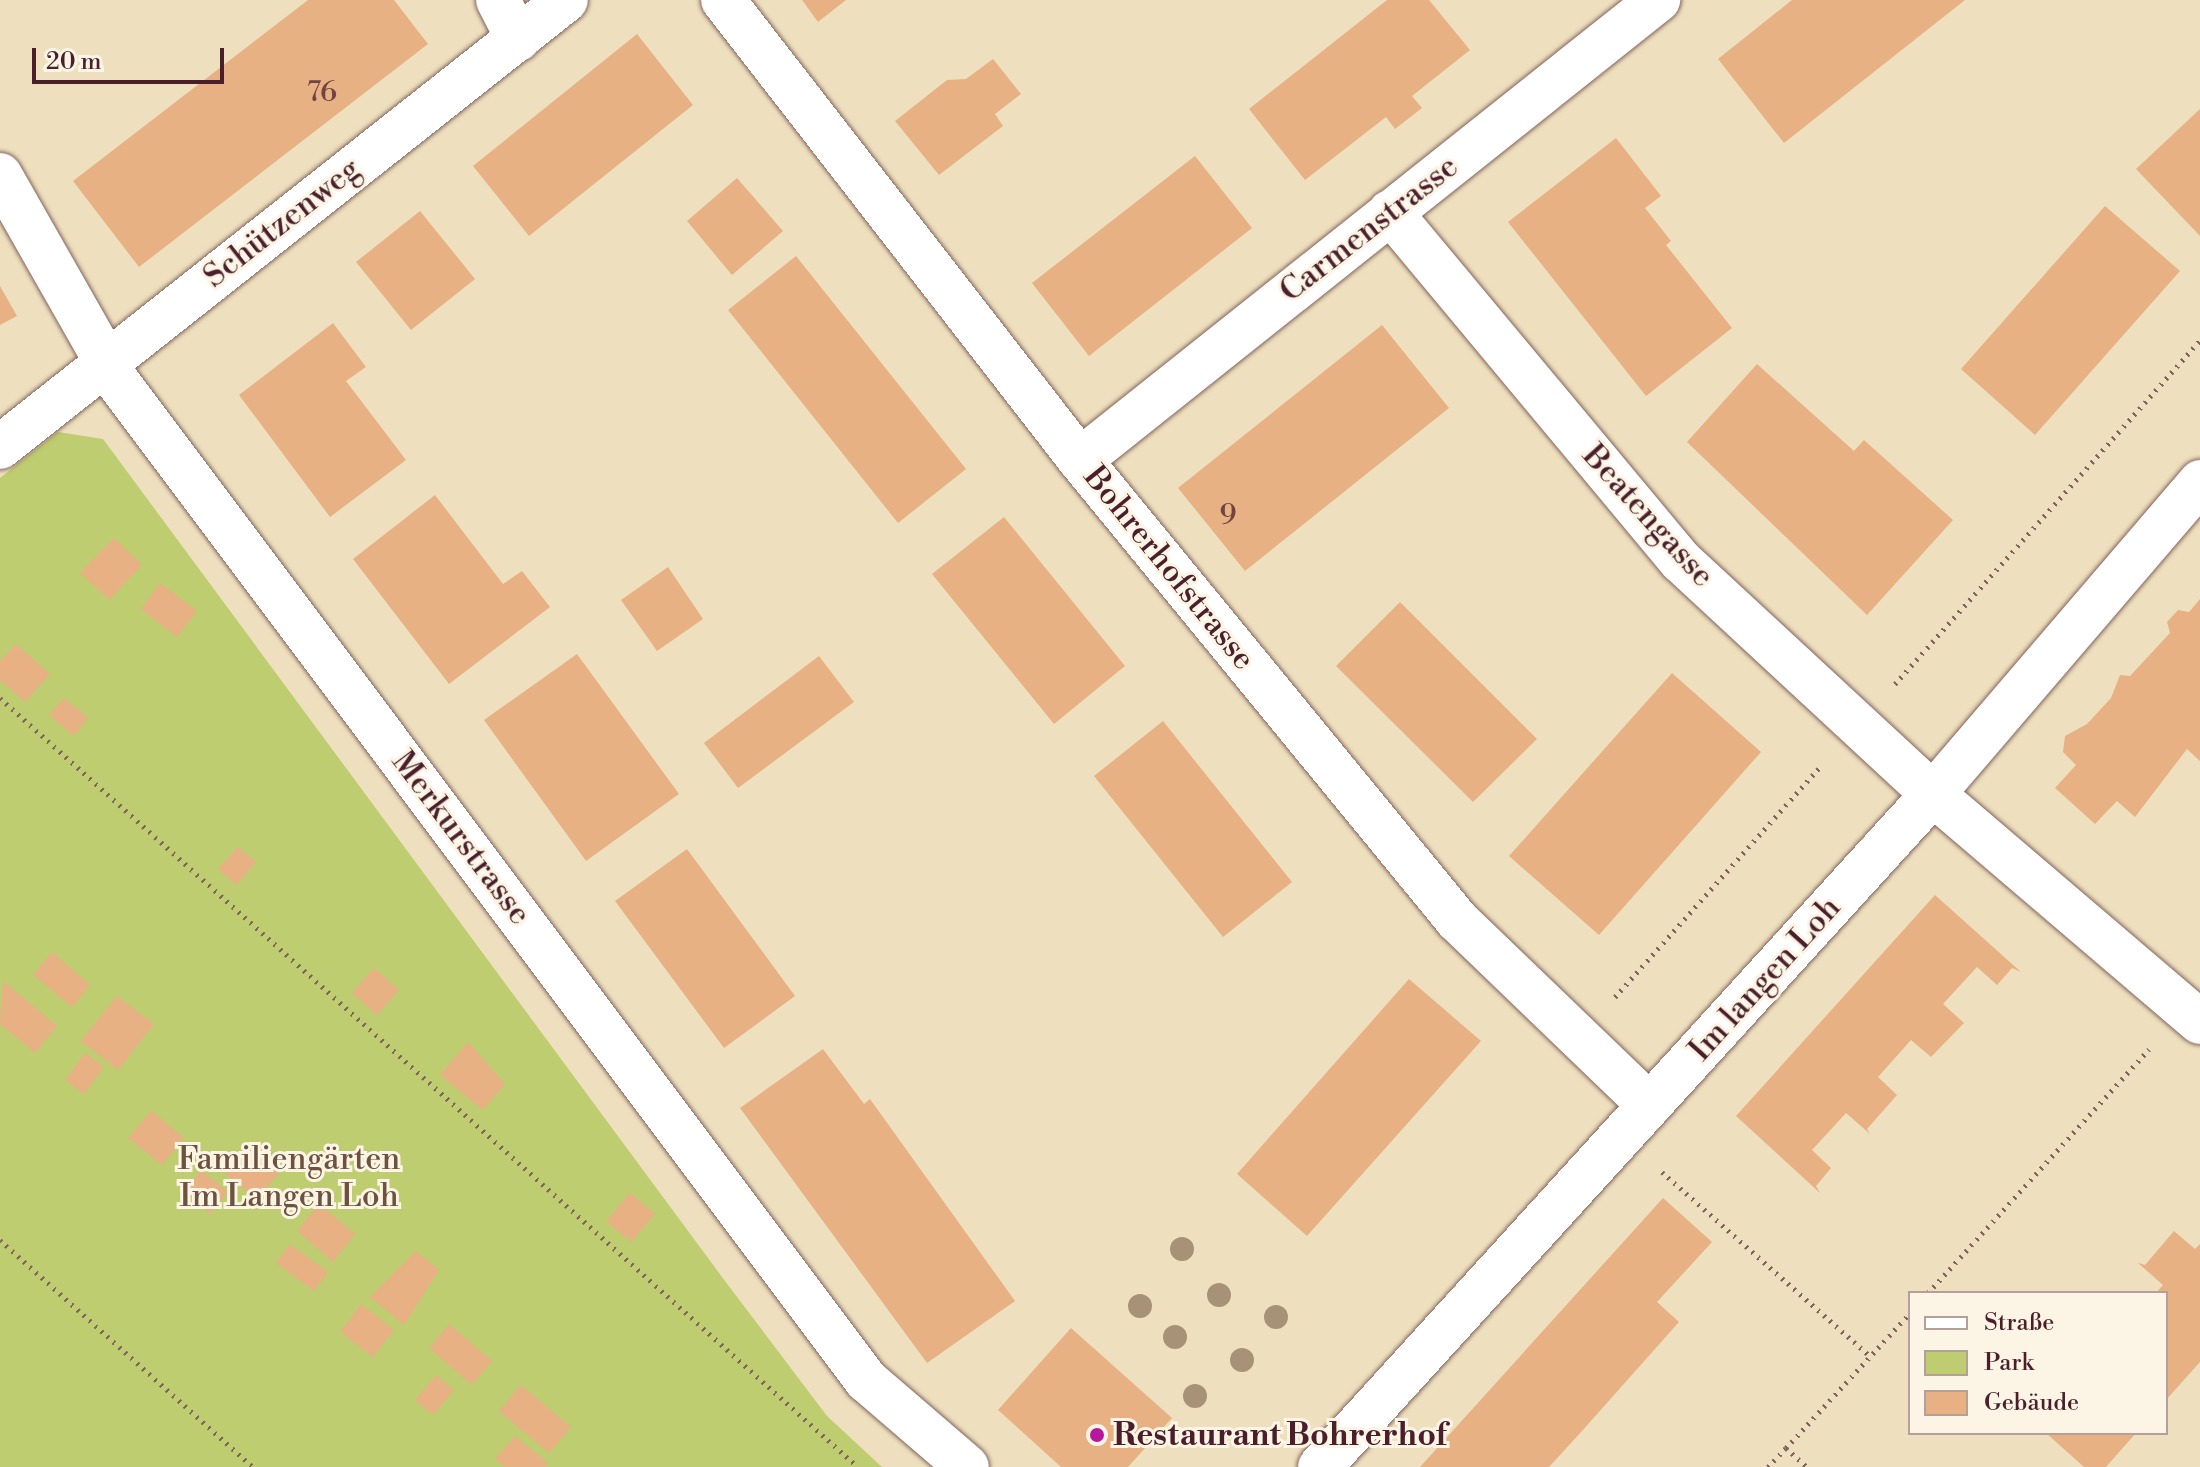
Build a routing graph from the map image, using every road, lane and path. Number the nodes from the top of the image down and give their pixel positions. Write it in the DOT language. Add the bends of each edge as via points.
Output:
graph roads {
  1 [pos="498,0"];
  2 [pos="566,0"];
  3 [pos="723,0"];
  4 [pos="1658,0"];
  5 [pos="518,39"];
  6 [pos="0,175"];
  7 [pos="1390,212"];
  8 [pos="103,362"];
  9 [pos="0,447"];
  10 [pos="1080,460"];
  11 [pos="2200,482"];
  12 [pos="0,698"];
  13 [pos="1933,794"];
  14 [pos="2193,1016"];
  15 [pos="1635,1121"];
  16 [pos="0,1240"];
  17 [pos="1930,1291"];
  18 [pos="1908,1315"];
  19 [pos="1871,1357"];
  20 [pos="1786,1448"];
  21 [pos="253,1467"];
  22 [pos="858,1467"];
  23 [pos="967,1467"];
  24 [pos="1320,1467"];
  25 [pos="1768,1467"];
  26 [pos="1807,1467"];
  1 -- 5 [label="street"];
  2 -- 5 [label="street, Schützenweg"];
  3 -- 10 [label="street, Bohrerhofstrasse"];
  4 -- 7 [label="street, Carmenstrasse"];
  5 -- 8 [label="street, Schützenweg"];
  6 -- 8 [label="street, Merkurstrasse"];
  7 -- 10 [label="street, Carmenstrasse"];
  7 -- 13 [label="street, Beatengasse" via="1681,561"];
  8 -- 9 [label="street, Schützenweg"];
  8 -- 23 [label="street, Merkurstrasse" via="866,1380"];
  10 -- 15 [label="street, Bohrerhofstrasse" via="1457,920"];
  11 -- 13 [label="street, Im langen Loh"];
  12 -- 22 [label="path"];
  13 -- 14 [label="street, Beatengasse"];
  13 -- 15 [label="street, Im langen Loh"];
  14 -- 17 [label="path"];
  15 -- 19 [label="path"];
  15 -- 24 [label="street, Im langen Loh"];
  16 -- 21 [label="path"];
  18 -- 19 [label="path"];
  19 -- 20 [label="path"];
  20 -- 25 [label="path"];
  20 -- 26 [label="path"];
}
